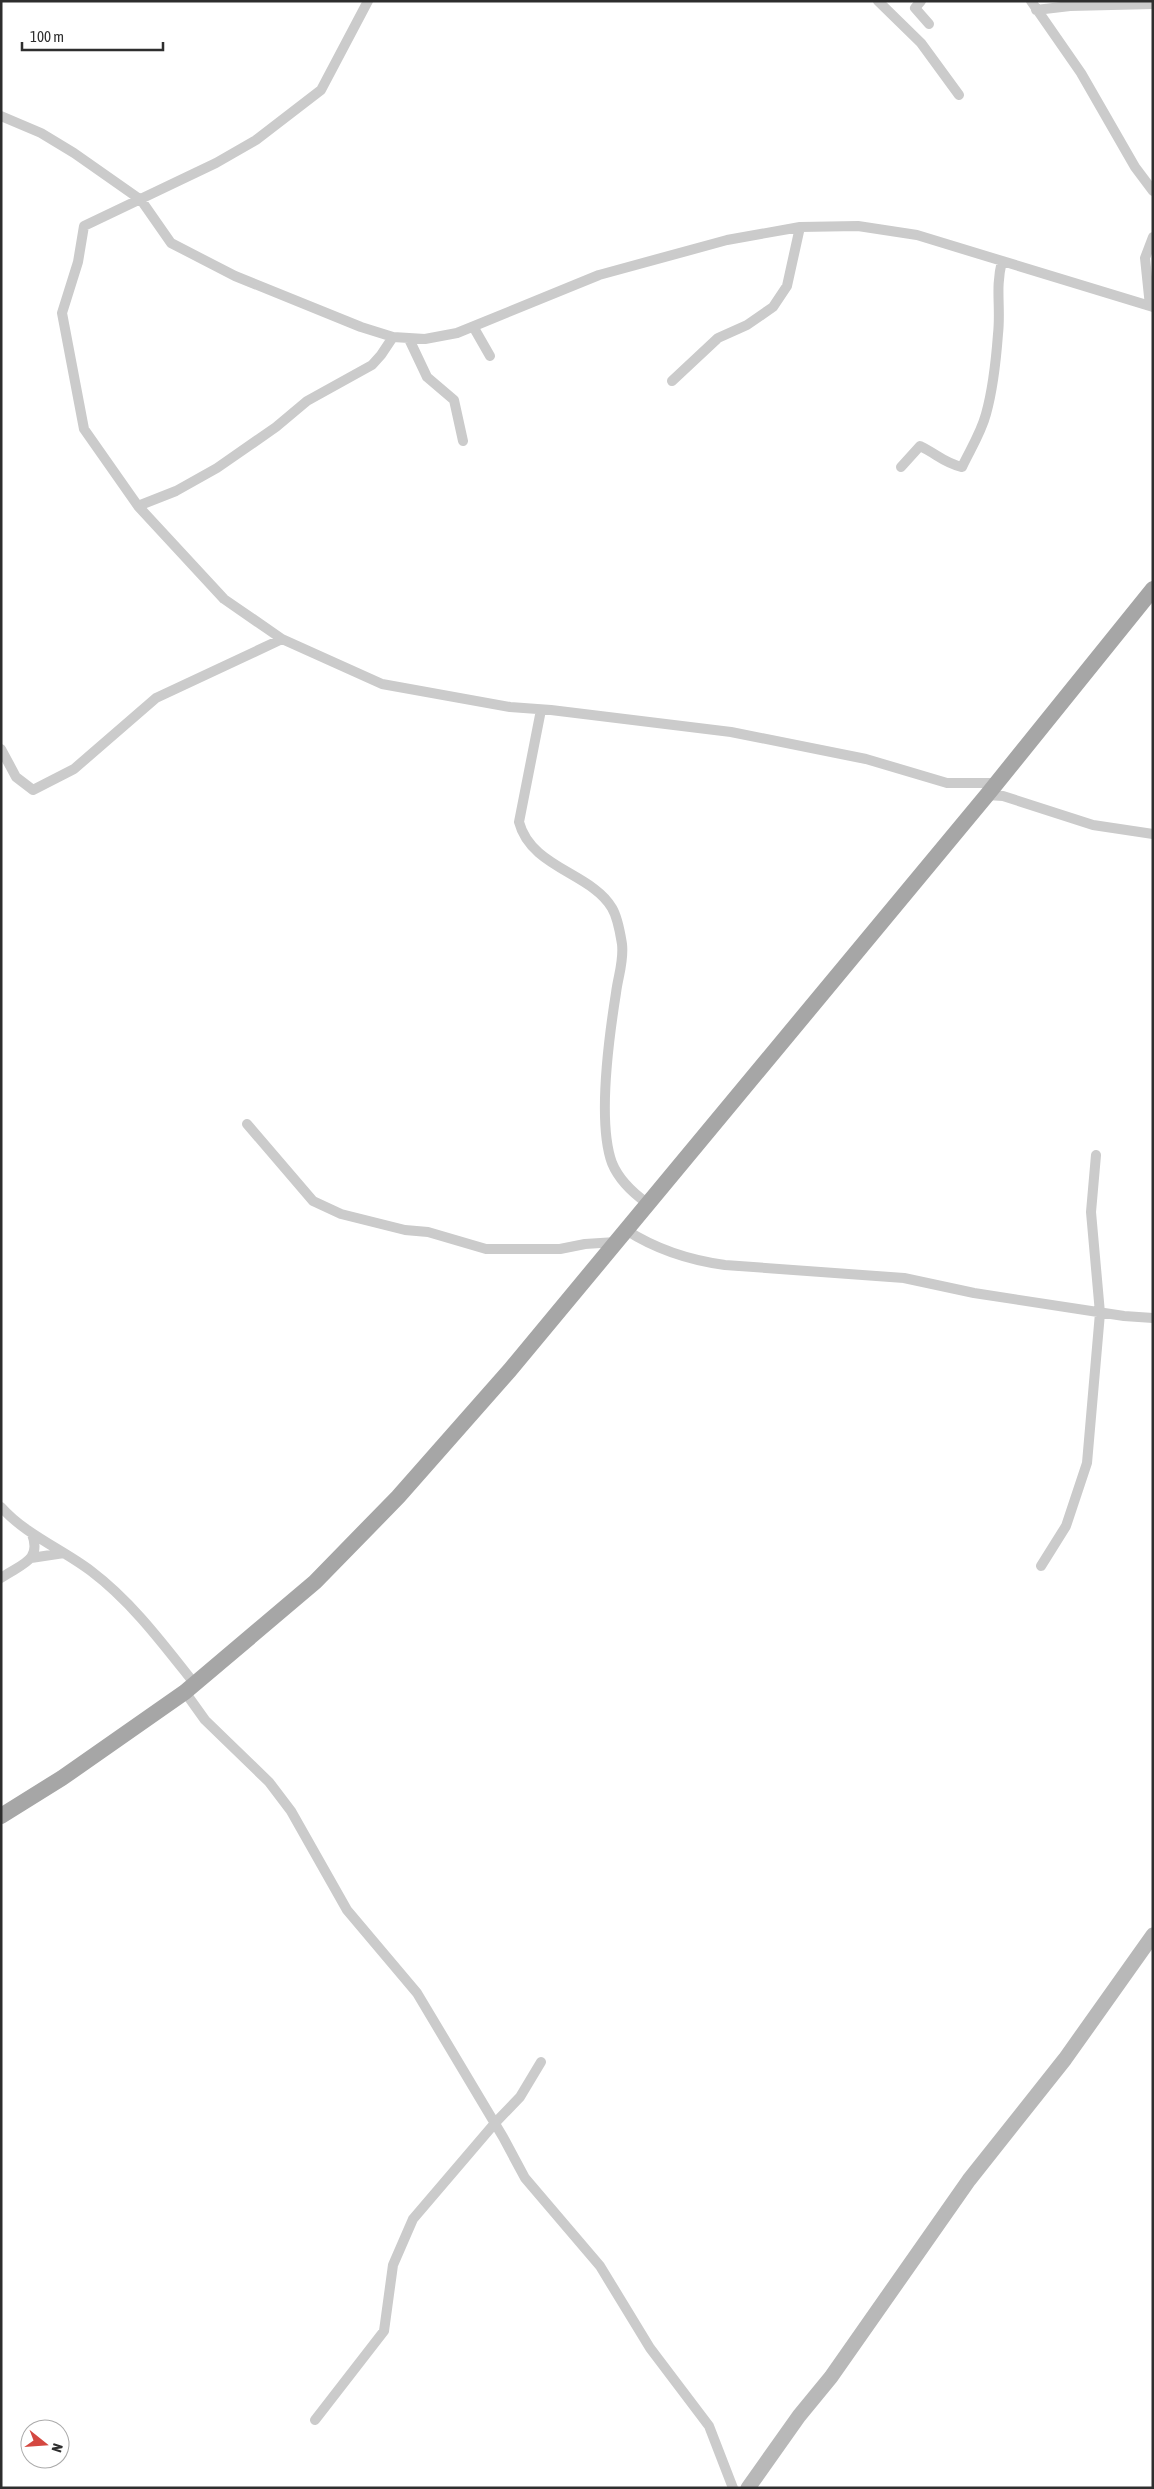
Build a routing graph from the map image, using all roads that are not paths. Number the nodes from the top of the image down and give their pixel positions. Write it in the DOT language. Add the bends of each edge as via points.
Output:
graph roads {
  1 [pos="368,1"];
  2 [pos="878,1"];
  3 [pos="921,1"];
  4 [pos="1153,4"];
  5 [pos="1034,6"];
  6 [pos="930,24"];
  7 [pos="959,95"];
  8 [pos="1,116"];
  9 [pos="1153,191"];
  10 [pos="141,200"];
  11 [pos="800,227"];
  12 [pos="1153,237"];
  13 [pos="1002,261"];
  14 [pos="1151,306"];
  15 [pos="474,328"];
  16 [pos="393,337"];
  17 [pos="409,339"];
  18 [pos="490,356"];
  19 [pos="672,381"];
  20 [pos="463,441"];
  21 [pos="901,467"];
  22 [pos="138,506"];
  23 [pos="1153,589"];
  24 [pos="282,638"];
  25 [pos="541,710"];
  26 [pos="1,749"];
  27 [pos="991,789"];
  28 [pos="1153,834"];
  29 [pos="247,1124"];
  30 [pos="1096,1155"];
  31 [pos="647,1203"];
  32 [pos="621,1236"];
  33 [pos="1100,1313"];
  34 [pos="1153,1318"];
  35 [pos="1,1507"];
  36 [pos="32,1534"];
  37 [pos="64,1553"];
  38 [pos="31,1558"];
  39 [pos="1041,1566"];
  40 [pos="1,1578"];
  41 [pos="190,1688"];
  42 [pos="1,1816"];
  43 [pos="1153,1935"];
  44 [pos="541,2062"];
  45 [pos="495,2123"];
  46 [pos="315,2420"];
  47 [pos="733,2488"];
  48 [pos="748,2488"];
  1 -- 10 [label="street" via="321,90 256,140"];
  2 -- 7 [label="street" via="921,43"];
  3 -- 6 [label="street" via="915,8"];
  4 -- 5 [label="street"];
  5 -- 9 [label="street" via="1081,73 1135,167"];
  8 -- 10 [label="street" via="42,133"];
  10 -- 16 [label="street" via="171,243 235,276"];
  10 -- 22 [label="street" via="84,226 78,262 62,313 84,429"];
  11 -- 13 [label="street" via="858,226 917,235"];
  11 -- 15 [label="street" via="727,240 599,275"];
  11 -- 19 [label="street" via="787,286 773,307 747,325 718,338"];
  12 -- 14 [label="street" via="1145,258"];
  13 -- 14 [label="street"];
  13 -- 21 [label="street" via="997,282 999,331 996,364 986,416 962,467 946,464 935,453 920,446"];
  15 -- 17 [label="street" via="436,338"];
  15 -- 18 [label="street"];
  16 -- 17 [label="street"];
  16 -- 22 [label="street" via="372,365 307,401 217,468 176,491"];
  17 -- 20 [label="street" via="427,377 454,400"];
  22 -- 24 [label="street" via="224,599"];
  23 -- 27 [label="main road"];
  24 -- 25 [label="street" via="382,684"];
  24 -- 26 [label="street" via="156,698 74,769 33,790 16,777"];
  25 -- 27 [label="street" via="731,732 866,759 947,783"];
  25 -- 31 [label="street" via="519,822 521,831 545,858 602,896 612,907 618,922 622,968 616,990 605,1092 606,1137 612,1164 622,1179"];
  27 -- 28 [label="street" via="1003,796 1092,825"];
  27 -- 31 [label="main road"];
  29 -- 32 [label="street" via="313,1202 341,1214 405,1230 428,1232 486,1249 560,1249"];
  30 -- 33 [label="street" via="1092,1212"];
  31 -- 32 [label="main road"];
  32 -- 33 [label="street" via="698,1261 904,1278"];
  32 -- 41 [label="main road" via="510,1370 398,1497 315,1582"];
  33 -- 34 [label="street"];
  33 -- 39 [label="street" via="1087,1463 1066,1526"];
  35 -- 36 [label="street"];
  36 -- 37 [label="street"];
  36 -- 38 [label="street" via="37,1546"];
  37 -- 38 [label="street"];
  37 -- 41 [label="street" via="92,1572 136,1613"];
  38 -- 40 [label="street"];
  41 -- 42 [label="main road" via="62,1778"];
  41 -- 45 [label="street" via="206,1720 265,1777 291,1811 347,1910 417,1993"];
  43 -- 48 [label="street" via="1065,2058 969,2180 831,2377"];
  44 -- 45 [label="street" via="520,2097"];
  45 -- 46 [label="street" via="413,2219 393,2265 384,2331"];
  45 -- 47 [label="street" via="524,2178 600,2266 650,2348 709,2426"];
}
